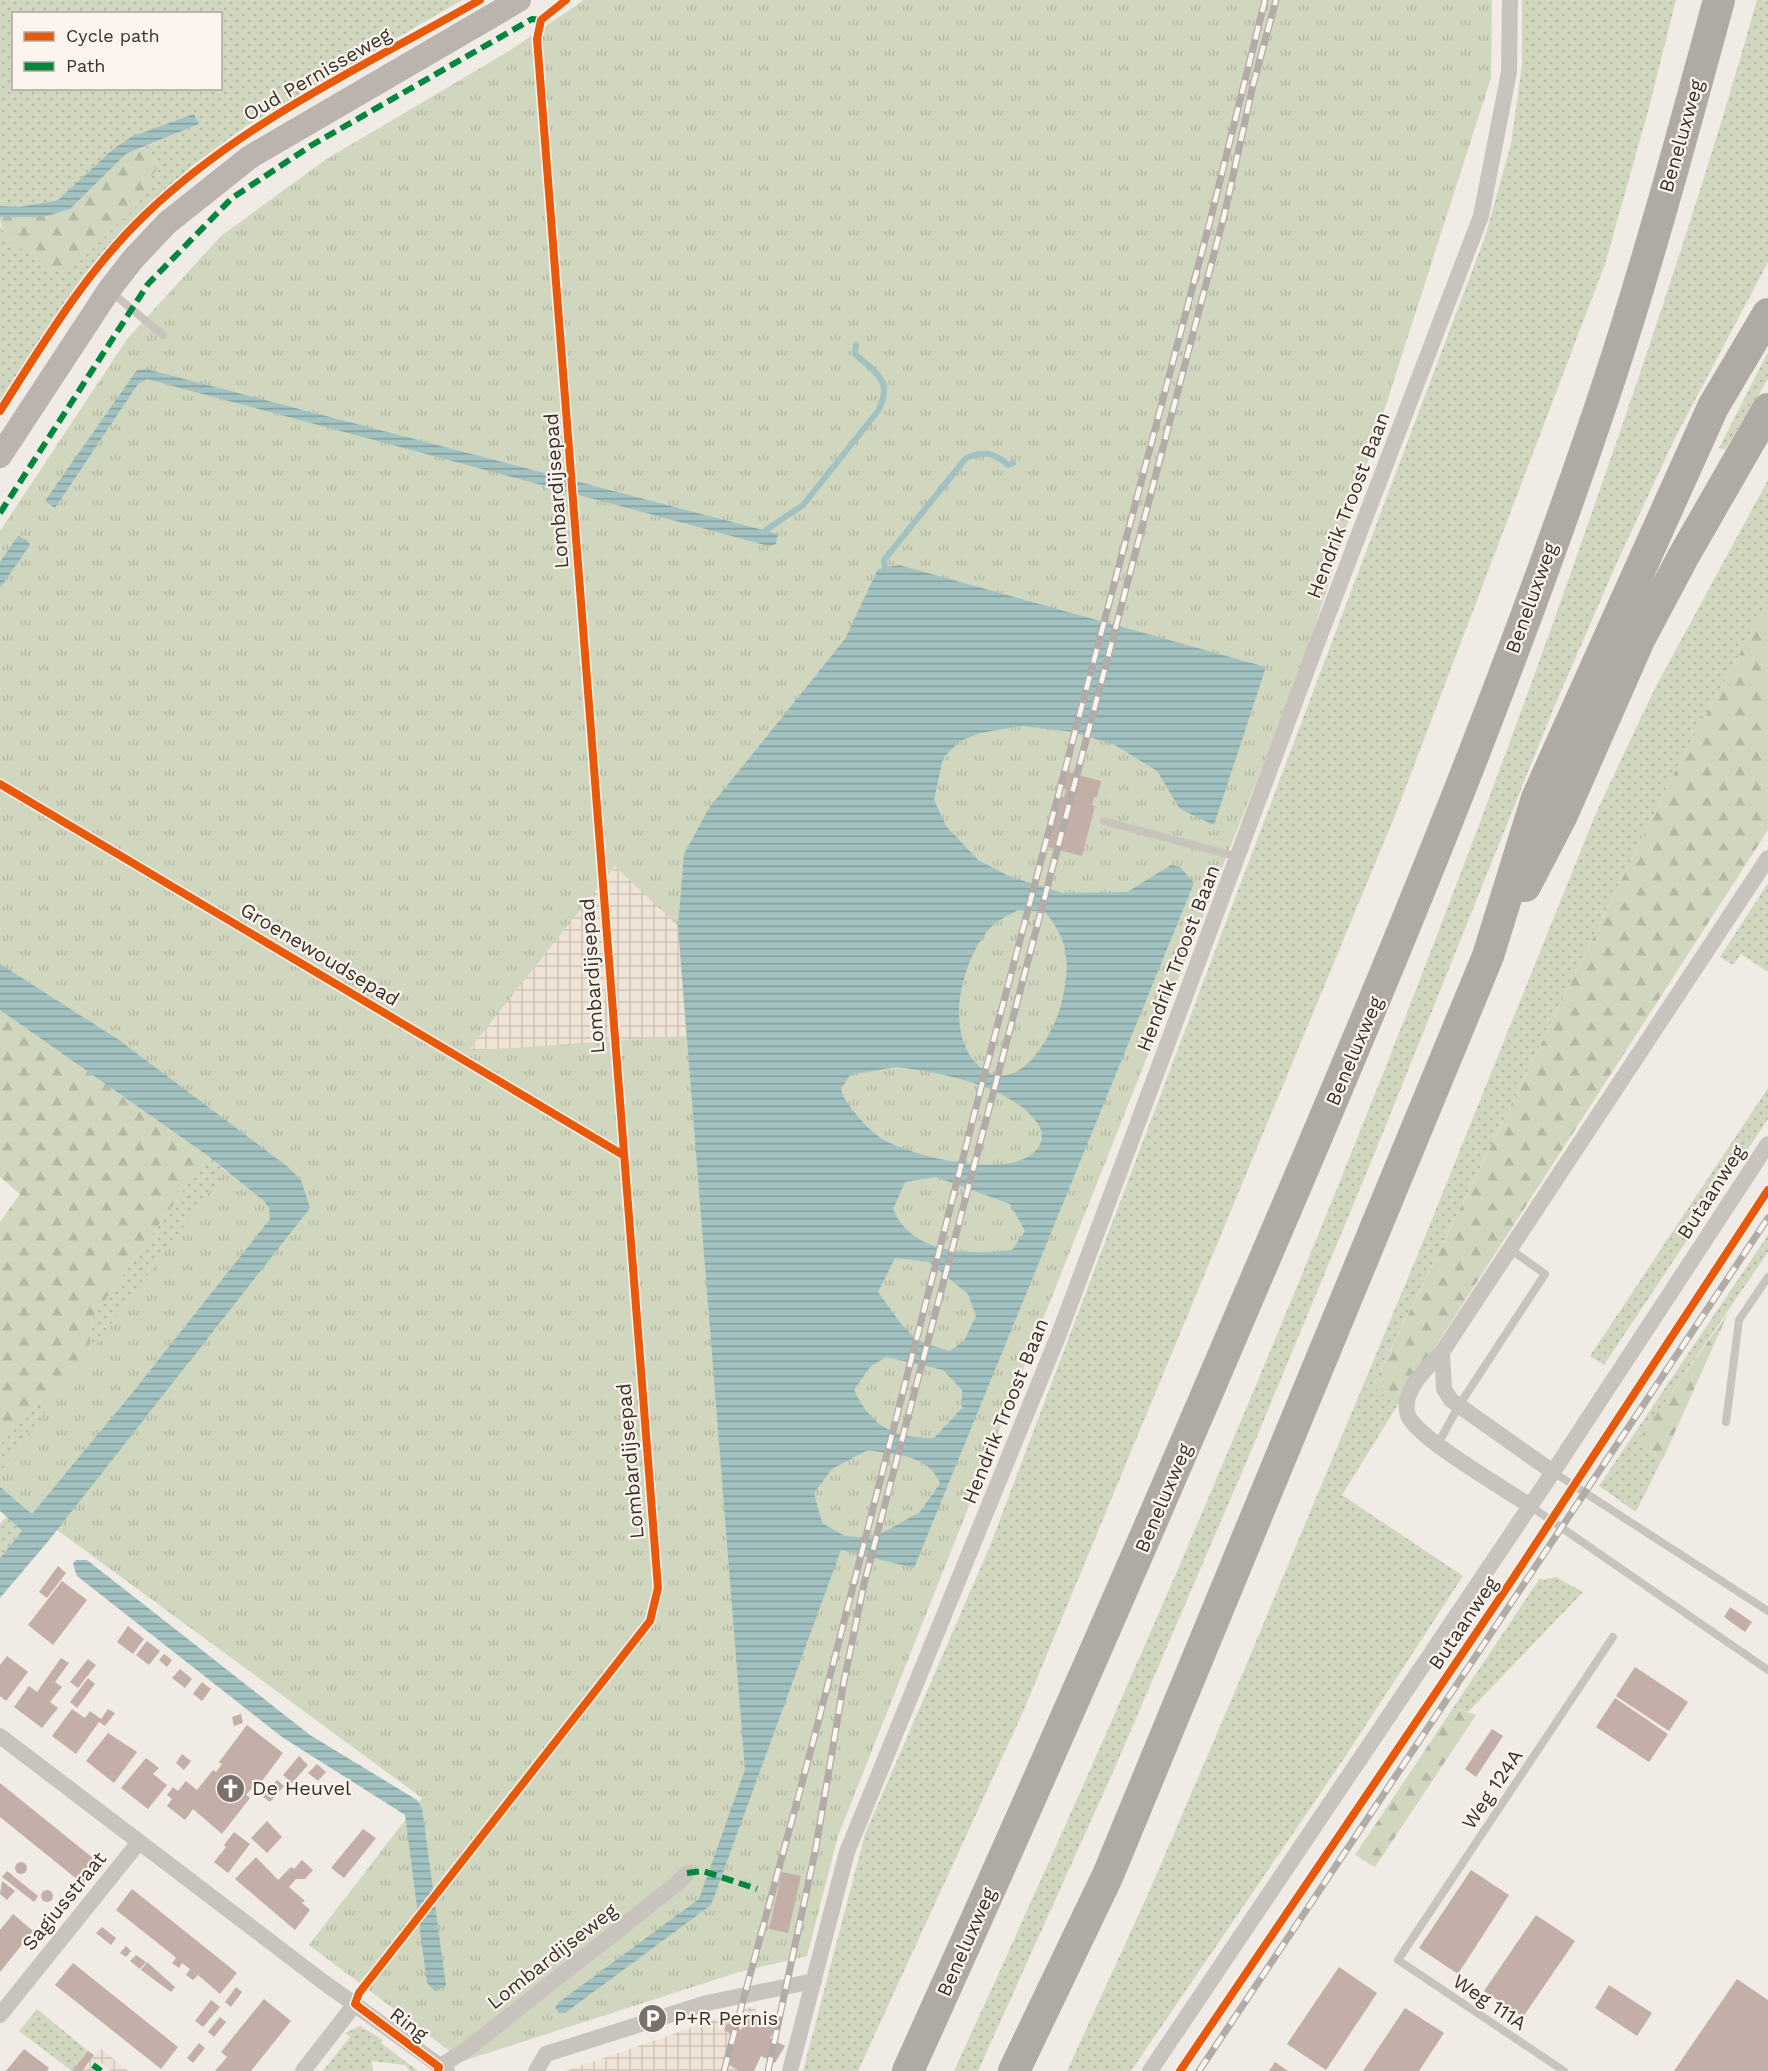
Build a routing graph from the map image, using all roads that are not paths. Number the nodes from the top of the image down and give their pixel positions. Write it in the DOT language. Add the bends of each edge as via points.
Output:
graph roads {
  1 [pos="1510,0"];
  2 [pos="1719,0"];
  3 [pos="517,1"];
  4 [pos="109,290"];
  5 [pos="1768,314"];
  6 [pos="163,335"];
  7 [pos="1768,409"];
  8 [pos="0,456"];
  9 [pos="1104,821"];
  10 [pos="1238,857"];
  11 [pos="1768,858"];
  12 [pos="1488,956"];
  13 [pos="1768,1144"];
  14 [pos="1510,1250"];
  15 [pos="1768,1277"];
  16 [pos="1442,1352"];
  17 [pos="1458,1407"];
  18 [pos="1726,1422"];
  19 [pos="1438,1444"];
  20 [pos="1553,1472"];
  21 [pos="1530,1506"];
  22 [pos="1768,1611"];
  23 [pos="1613,1637"];
  24 [pos="1768,1670"];
  25 [pos="0,1736"];
  26 [pos="139,1842"];
  27 [pos="687,1873"];
  28 [pos="1398,1960"];
  29 [pos="814,1981"];
  30 [pos="355,2004"];
  31 [pos="0,2015"];
  32 [pos="442,2070"];
  33 [pos="303,2071"];
  34 [pos="536,2071"];
  35 [pos="790,2071"];
  36 [pos="908,2071"];
  37 [pos="1014,2071"];
  38 [pos="1150,2071"];
  39 [pos="1564,2071"];
  1 -- 10 [label="street, Hendrik Troost Baan" via="1509,72 1481,216"];
  2 -- 36 [label="highway, Beneluxweg" via="1644,269 1606,389 1489,714 1373,1007 1073,1707"];
  3 -- 4 [label="street, Oud Pernisseweg" via="250,157 167,223"];
  4 -- 6 [label="lane"];
  4 -- 8 [label="street, Oud Pernisseweg"];
  5 -- 12 [label="highway" via="1713,407 1538,798"];
  7 -- 12 [label="highway" via="1639,640 1562,815"];
  9 -- 10 [label="lane, Hendrik Troost Baan"];
  10 -- 29 [label="street, Hendrik Troost Baan" via="1059,1334 847,1852"];
  11 -- 14 [label="street"];
  12 -- 37 [label="highway" via="1108,1875"];
  13 -- 20 [label="street, Butaanweg"];
  14 -- 16 [label="street"];
  14 -- 17 [label="lane" via="1545,1274"];
  15 -- 18 [label="lane" via="1739,1320"];
  16 -- 17 [label="street" via="1444,1389"];
  16 -- 19 [label="street" via="1414,1382 1408,1401 1408,1414 1422,1433"];
  17 -- 19 [label="lane"];
  17 -- 20 [label="street"];
  19 -- 21 [label="street"];
  20 -- 21 [label="street, Butaanweg"];
  20 -- 22 [label="lane"];
  21 -- 24 [label="lane"];
  21 -- 38 [label="street, Butaanweg"];
  23 -- 28 [label="lane, Weg 124A"];
  25 -- 26 [label="street, Ring"];
  26 -- 30 [label="street, Ring"];
  26 -- 31 [label="street, Sagiusstraat"];
  27 -- 32 [label="street, Lombardijseweg"];
  28 -- 39 [label="lane, Weg 111A"];
  29 -- 34 [label="street" via="707,2003 546,2054"];
  29 -- 35 [label="street, Hendrik Troost Baan"];
  30 -- 32 [label="street, Ring"];
  30 -- 33 [label="street"];
}
